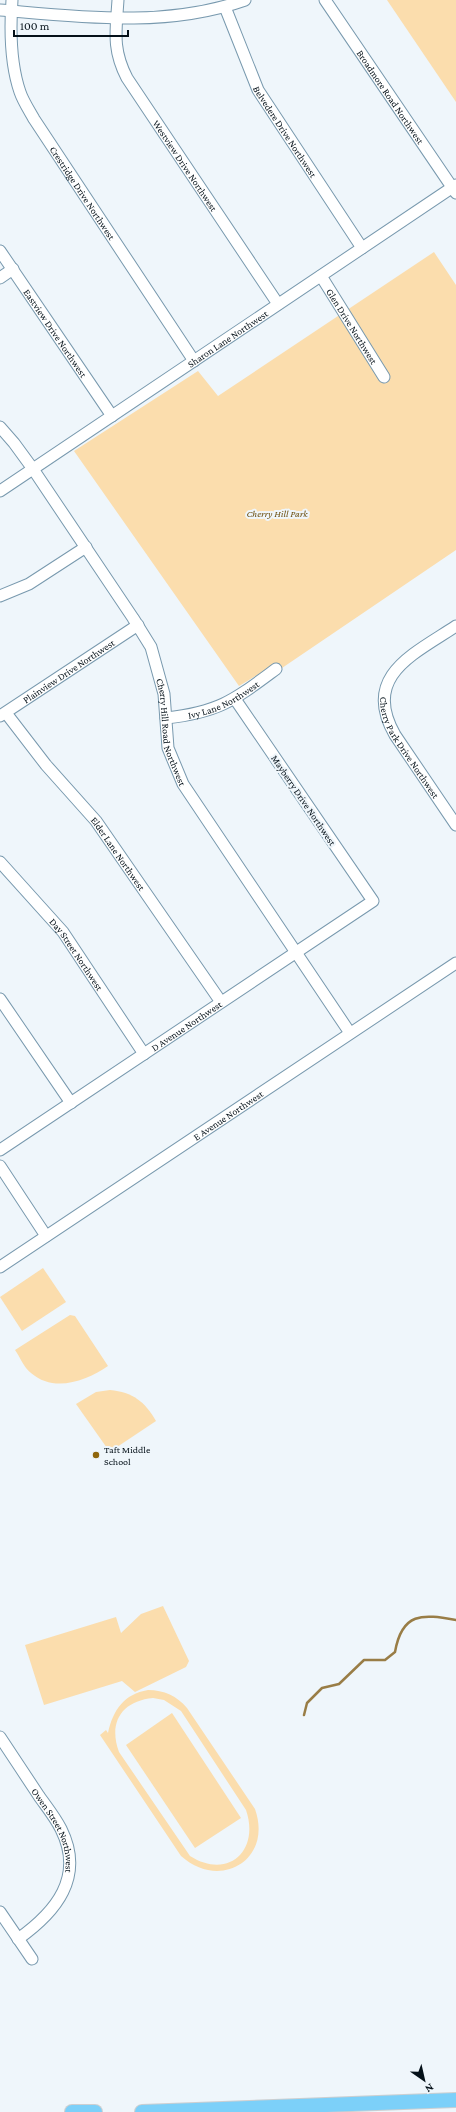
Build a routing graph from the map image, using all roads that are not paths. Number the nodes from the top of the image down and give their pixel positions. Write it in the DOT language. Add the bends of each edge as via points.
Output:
graph roads {
  1 [pos="118,0"];
  2 [pos="245,0"];
  3 [pos="325,0"];
  4 [pos="8,7"];
  5 [pos="225,7"];
  6 [pos="117,17"];
  7 [pos="455,189"];
  8 [pos="362,248"];
  9 [pos="0,251"];
  10 [pos="12,269"];
  11 [pos="321,276"];
  12 [pos="0,278"];
  13 [pos="278,304"];
  14 [pos="194,361"];
  15 [pos="384,377"];
  16 [pos="112,416"];
  17 [pos="0,427"];
  18 [pos="33,469"];
  19 [pos="0,491"];
  20 [pos="86,547"];
  21 [pos="0,596"];
  22 [pos="138,625"];
  23 [pos="456,626"];
  24 [pos="276,669"];
  25 [pos="235,699"];
  26 [pos="3,714"];
  27 [pos="166,718"];
  28 [pos="456,825"];
  29 [pos="0,862"];
  30 [pos="373,901"];
  31 [pos="296,952"];
  32 [pos="456,963"];
  33 [pos="0,999"];
  34 [pos="221,1002"];
  35 [pos="350,1033"];
  36 [pos="144,1054"];
  37 [pos="71,1103"];
  38 [pos="0,1150"];
  39 [pos="0,1166"];
  40 [pos="46,1236"];
  41 [pos="0,1267"];
  42 [pos="0,1737"];
  43 [pos="0,1912"];
  44 [pos="18,1939"];
  45 [pos="32,1959"];
  46 [pos="456,2100"];
  47 [pos="72,2112"];
  48 [pos="95,2112"];
  49 [pos="142,2112"];
  1 -- 6 [label="street, Westview Drive Northwest"];
  2 -- 5 [label="street"];
  3 -- 7 [label="street, Broadmore Road Northwest"];
  4 -- 6 [label="street"];
  4 -- 14 [label="street, Crestridge Drive Northwest" via="14,67 20,92 34,119"];
  5 -- 6 [label="street" via="154,18"];
  5 -- 8 [label="street, Belvedere Drive Northwest" via="258,90"];
  6 -- 13 [label="street, Westview Drive Northwest" via="115,47 127,78"];
  7 -- 8 [label="street, Sharon Lane Northwest"];
  8 -- 11 [label="street, Sharon Lane Northwest"];
  9 -- 10 [label="street, Eastview Drive Northwest"];
  10 -- 12 [label="street"];
  10 -- 16 [label="street, Eastview Drive Northwest"];
  11 -- 13 [label="street, Sharon Lane Northwest"];
  11 -- 15 [label="street, Glen Drive Northwest"];
  13 -- 14 [label="street, Sharon Lane Northwest"];
  14 -- 16 [label="street, Sharon Lane Northwest"];
  16 -- 18 [label="street, Sharon Lane Northwest"];
  17 -- 18 [label="street, Cherry Hill Road Northwest"];
  18 -- 19 [label="street, Sharon Lane Northwest"];
  18 -- 20 [label="street, Cherry Hill Road Northwest"];
  20 -- 21 [label="street" via="28,584"];
  20 -- 22 [label="street, Cherry Hill Road Northwest"];
  22 -- 26 [label="street, Plainview Drive Northwest"];
  22 -- 27 [label="street, Cherry Hill Road Northwest" via="151,647 160,674"];
  23 -- 28 [label="street, Cherry Park Drive Northwest" via="397,666 384,692 388,723"];
  24 -- 25 [label="street, Ivy Lane Northwest"];
  25 -- 27 [label="street, Ivy Lane Northwest" via="206,712"];
  25 -- 30 [label="street, Mayberry Drive Northwest"];
  26 -- 34 [label="street, Elder Lane Northwest" via="96,821"];
  27 -- 31 [label="street, Cherry Hill Road Northwest" via="168,748 183,784"];
  29 -- 36 [label="street, Day Street Northwest" via="63,932"];
  30 -- 31 [label="street, D Avenue Northwest"];
  31 -- 34 [label="street, D Avenue Northwest"];
  31 -- 35 [label="street, Cherry Hill Road Northwest"];
  32 -- 35 [label="street, E Avenue Northwest"];
  33 -- 37 [label="street"];
  34 -- 36 [label="street, D Avenue Northwest"];
  35 -- 40 [label="street, E Avenue Northwest"];
  36 -- 37 [label="street, D Avenue Northwest"];
  37 -- 38 [label="street, D Avenue Northwest"];
  39 -- 40 [label="street"];
  40 -- 41 [label="street, E Avenue Northwest"];
  42 -- 44 [label="street, Owen Street Northwest" via="61,1829 68,1847 68,1881 62,1898 49,1915"];
  43 -- 44 [label="street"];
  44 -- 45 [label="street"];
  46 -- 49 [label="main road"];
  47 -- 48 [label="main road"];
}
